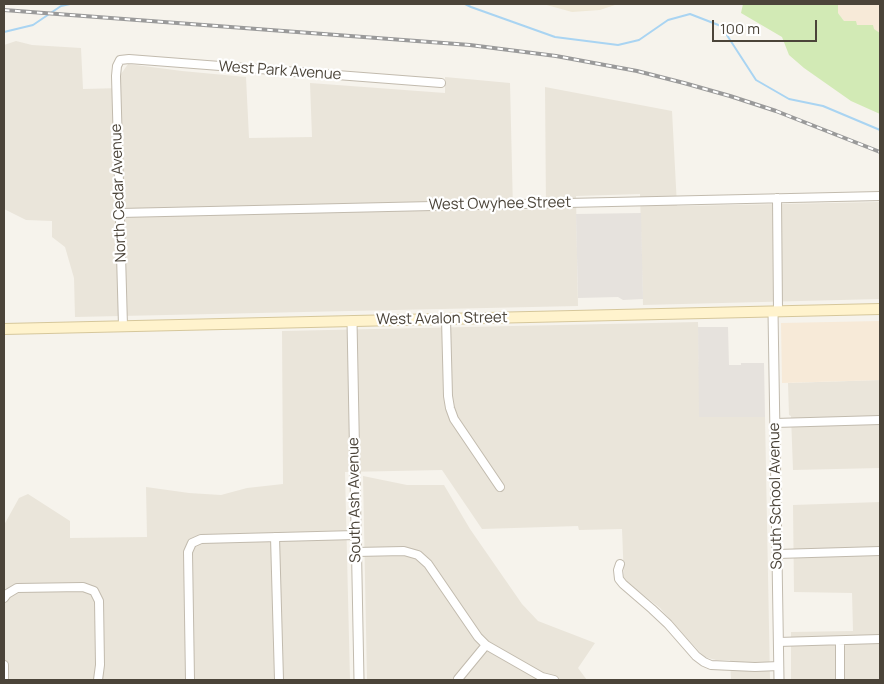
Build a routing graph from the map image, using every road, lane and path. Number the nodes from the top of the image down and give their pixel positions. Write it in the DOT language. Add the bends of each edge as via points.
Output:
graph roads {
  1 [pos="120,60"];
  2 [pos="441,83"];
  3 [pos="880,196"];
  4 [pos="777,198"];
  5 [pos="120,213"];
  6 [pos="880,309"];
  7 [pos="775,311"];
  8 [pos="446,319"];
  9 [pos="352,321"];
  10 [pos="123,326"];
  11 [pos="4,329"];
  12 [pos="880,420"];
  13 [pos="775,423"];
  14 [pos="500,487"];
  15 [pos="356,535"];
  16 [pos="275,537"];
  17 [pos="880,551"];
  18 [pos="356,552"];
  19 [pos="777,554"];
  20 [pos="620,564"];
  21 [pos="5,596"];
  22 [pos="880,639"];
  23 [pos="840,640"];
  24 [pos="778,642"];
  25 [pos="486,646"];
  26 [pos="4,665"];
  27 [pos="779,666"];
  28 [pos="4,671"];
  29 [pos="458,679"];
  30 [pos="4,680"];
  31 [pos="98,680"];
  32 [pos="190,680"];
  33 [pos="279,680"];
  34 [pos="359,680"];
  35 [pos="554,680"];
  36 [pos="779,680"];
  37 [pos="840,680"];
  1 -- 2 [label="street, West Park Avenue"];
  1 -- 5 [label="street, North Cedar Avenue" via="116,76"];
  3 -- 4 [label="street, West Owyhee Street"];
  4 -- 5 [label="street, West Owyhee Street"];
  4 -- 7 [label="street"];
  5 -- 10 [label="street, North Cedar Avenue"];
  6 -- 7 [label="main road, West Avalon Street"];
  7 -- 8 [label="main road, West Avalon Street"];
  7 -- 13 [label="street, South School Avenue"];
  8 -- 9 [label="main road, West Avalon Street"];
  8 -- 14 [label="street" via="450,408 454,419"];
  9 -- 10 [label="main road, West Avalon Street"];
  9 -- 15 [label="street, South Ash Avenue"];
  10 -- 11 [label="main road, West Avalon Street"];
  12 -- 13 [label="street"];
  13 -- 19 [label="street, South School Avenue"];
  15 -- 16 [label="street"];
  15 -- 18 [label="street, South Ash Avenue"];
  16 -- 32 [label="street" via="201,539 192,543 188,552"];
  16 -- 33 [label="street"];
  17 -- 19 [label="street"];
  18 -- 25 [label="street" via="404,551 418,554"];
  18 -- 34 [label="street, South Ash Avenue"];
  19 -- 24 [label="street, South School Avenue"];
  20 -- 27 [label="street" via="619,579 623,584 704,662 729,666"];
  21 -- 31 [label="street" via="17,588 83,587 94,591 99,601"];
  22 -- 23 [label="street"];
  23 -- 24 [label="street"];
  23 -- 37 [label="street"];
  24 -- 27 [label="street, South School Avenue"];
  25 -- 29 [label="street"];
  25 -- 35 [label="street" via="542,677"];
  26 -- 28 [label="street"];
  27 -- 36 [label="street, South School Avenue"];
  28 -- 30 [label="street"];
}
